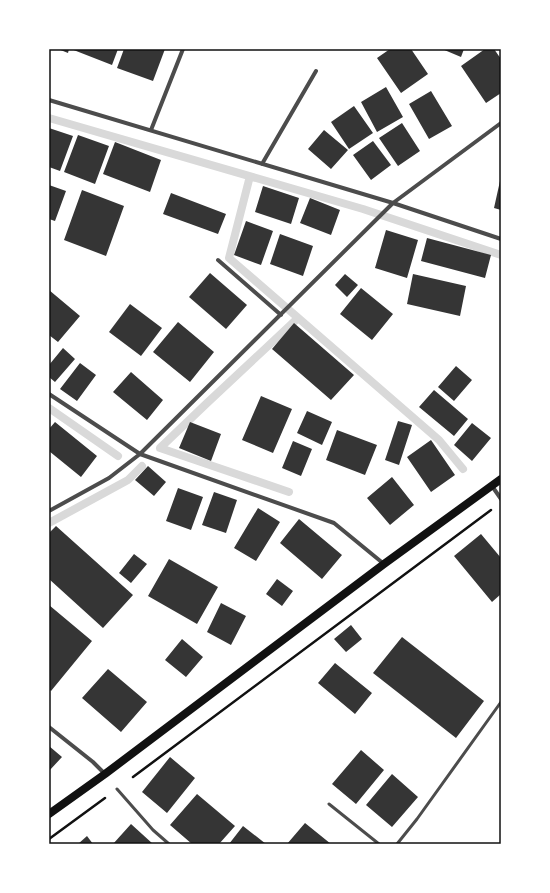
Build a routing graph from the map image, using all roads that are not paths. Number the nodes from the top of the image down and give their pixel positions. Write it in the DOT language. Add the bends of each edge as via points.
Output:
graph roads {
  1 [pos="183,49"];
  2 [pos="316,71"];
  3 [pos="49,100"];
  4 [pos="501,123"];
  5 [pos="151,130"];
  6 [pos="262,164"];
  7 [pos="393,203"];
  8 [pos="501,240"];
  9 [pos="218,260"];
  10 [pos="280,315"];
  11 [pos="49,394"];
  12 [pos="140,454"];
  13 [pos="501,480"];
  14 [pos="492,486"];
  15 [pos="501,499"];
  16 [pos="49,511"];
  17 [pos="384,564"];
  18 [pos="501,702"];
  19 [pos="49,727"];
  20 [pos="105,774"];
  21 [pos="117,789"];
  22 [pos="329,804"];
  23 [pos="49,814"];
  24 [pos="169,844"];
  25 [pos="379,844"];
  26 [pos="397,844"];
  1 -- 5 [label="street"];
  2 -- 6 [label="street"];
  3 -- 5 [label="street"];
  4 -- 7 [label="street"];
  5 -- 6 [label="street"];
  6 -- 7 [label="street"];
  7 -- 8 [label="street"];
  7 -- 10 [label="street"];
  9 -- 10 [label="street"];
  10 -- 12 [label="street"];
  11 -- 12 [label="street"];
  12 -- 16 [label="street" via="110,478"];
  12 -- 17 [label="street" via="334,523"];
  13 -- 14 [label="main road"];
  14 -- 15 [label="street"];
  14 -- 17 [label="main road"];
  17 -- 20 [label="main road"];
  18 -- 26 [label="lane"];
  19 -- 20 [label="street"];
  20 -- 23 [label="main road"];
  21 -- 24 [label="lane" via="153,830"];
  22 -- 25 [label="lane"];
}
